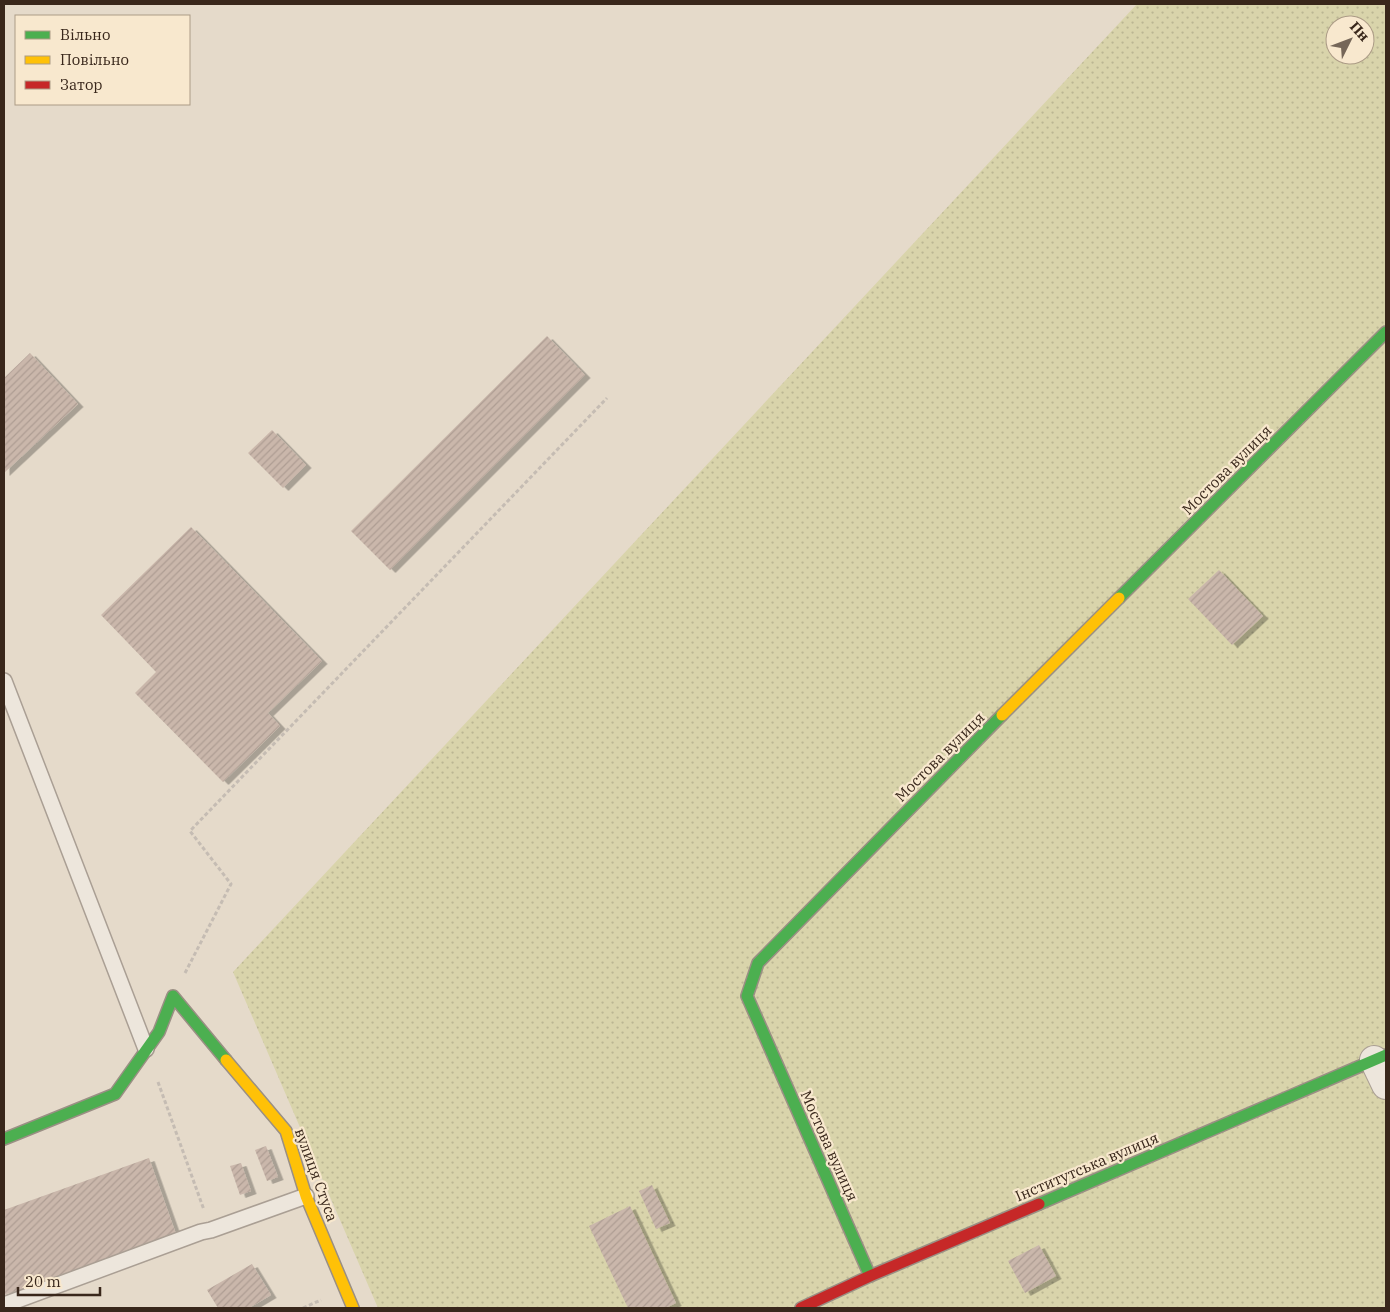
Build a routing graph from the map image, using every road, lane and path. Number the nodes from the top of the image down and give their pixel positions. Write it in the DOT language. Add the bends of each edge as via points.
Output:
graph roads {
  1 [pos="1386,332"];
  2 [pos="608,398"];
  3 [pos="4,680"];
  4 [pos="173,996"];
  5 [pos="146,1049"];
  6 [pos="1380,1057"];
  7 [pos="1386,1086"];
  8 [pos="4,1139"];
  9 [pos="306,1196"];
  10 [pos="212,1230"];
  11 [pos="870,1276"];
  12 [pos="4,1305"];
  13 [pos="353,1308"];
  14 [pos="801,1308"];
  1 -- 11 [label="street, Мостова вулиця" via="758,963 747,996"];
  2 -- 4 [label="path" via="190,830 231,884"];
  3 -- 5 [label="lane"];
  4 -- 5 [label="street" via="159,1032"];
  4 -- 9 [label="street, вулиця Стуса" via="286,1131"];
  5 -- 8 [label="street" via="115,1094"];
  5 -- 10 [label="path"];
  6 -- 7 [label="street"];
  6 -- 11 [label="street, Інститутська вулиця"];
  9 -- 10 [label="lane"];
  9 -- 13 [label="street, вулиця Стуса"];
  10 -- 12 [label="lane"];
  11 -- 14 [label="street, Інститутська вулиця"];
}
